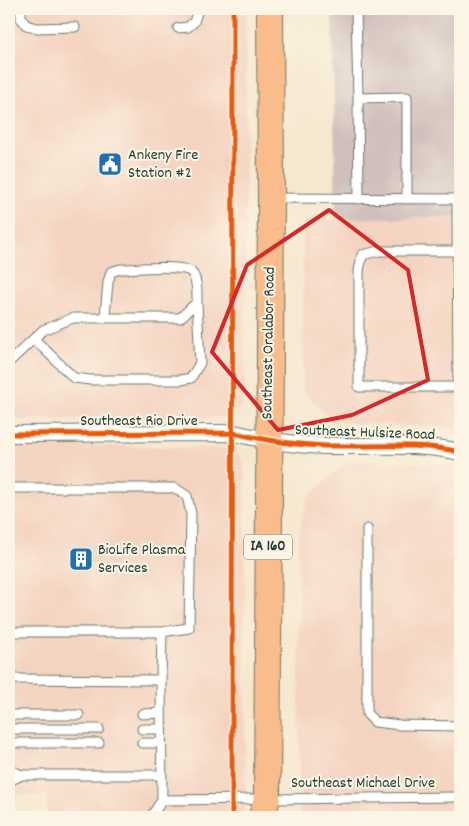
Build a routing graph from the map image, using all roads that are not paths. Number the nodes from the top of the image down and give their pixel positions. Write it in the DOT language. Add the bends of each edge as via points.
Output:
graph roads {
  1 [pos="198,9"];
  2 [pos="270,9"];
  3 [pos="356,9"];
  4 [pos="21,10"];
  5 [pos="75,28"];
  6 [pos="178,28"];
  7 [pos="358,98"];
  8 [pos="271,198"];
  9 [pos="359,199"];
  10 [pos="407,199"];
  11 [pos="458,199"];
  12 [pos="457,251"];
  13 [pos="197,302"];
  14 [pos="105,316"];
  15 [pos="34,338"];
  16 [pos="9,362"];
  17 [pos="459,388"];
  18 [pos="9,434"];
  19 [pos="268,441"];
  20 [pos="460,452"];
  21 [pos="9,488"];
  22 [pos="367,529"];
  23 [pos="9,632"];
  24 [pos="162,632"];
  25 [pos="9,679"];
  26 [pos="161,680"];
  27 [pos="161,713"];
  28 [pos="142,714"];
  29 [pos="9,715"];
  30 [pos="79,715"];
  31 [pos="460,726"];
  32 [pos="9,729"];
  33 [pos="99,729"];
  34 [pos="142,729"];
  35 [pos="161,729"];
  36 [pos="9,743"];
  37 [pos="99,743"];
  38 [pos="142,743"];
  39 [pos="161,743"];
  40 [pos="9,770"];
  41 [pos="22,775"];
  42 [pos="162,775"];
  43 [pos="9,781"];
  44 [pos="460,797"];
  45 [pos="162,800"];
  46 [pos="268,811"];
  47 [pos="151,817"];
  1 -- 6 [label="lane" via="194,22 188,27"];
  2 -- 8 [label="main road, Southeast Oralabor Road / IA 160"];
  3 -- 7 [label="lane"];
  4 -- 5 [label="lane" via="21,18 26,25"];
  7 -- 9 [label="lane"];
  7 -- 10 [label="lane" via="407,97"];
  8 -- 9 [label="lane"];
  8 -- 19 [label="main road, Southeast Oralabor Road / IA 160"];
  9 -- 10 [label="lane"];
  10 -- 11 [label="lane"];
  11 -- 12 [label="lane"];
  12 -- 17 [label="lane"];
  12 -- 17 [label="lane" via="379,251 362,255 359,271 359,387"];
  13 -- 14 [label="lane" via="180,318"];
  13 -- 14 [label="lane" via="194,279 182,268 120,269 111,272"];
  13 -- 15 [label="lane" via="200,363 191,378 74,378"];
  14 -- 15 [label="lane" via="73,318 43,330"];
  15 -- 16 [label="lane"];
  18 -- 19 [label="street, Southeast Rio Drive" via="234,433"];
  19 -- 20 [label="street, Southeast Hulsize Road" via="323,446 399,445"];
  19 -- 46 [label="main road, Southeast Oralabor Road / IA 160"];
  21 -- 24 [label="lane" via="175,488 186,496 191,514 189,628"];
  22 -- 31 [label="lane" via="367,714 375,722"];
  23 -- 24 [label="lane"];
  24 -- 26 [label="lane"];
  25 -- 26 [label="lane"];
  26 -- 27 [label="lane"];
  27 -- 28 [label="lane"];
  27 -- 35 [label="lane"];
  29 -- 30 [label="lane"];
  32 -- 33 [label="lane"];
  34 -- 35 [label="lane"];
  35 -- 39 [label="lane"];
  36 -- 37 [label="lane"];
  38 -- 39 [label="lane"];
  39 -- 42 [label="lane"];
  40 -- 41 [label="lane"];
  41 -- 42 [label="lane"];
  41 -- 43 [label="lane"];
  42 -- 45 [label="lane"];
  44 -- 46 [label="lane, Southeast Michael Drive"];
  45 -- 46 [label="lane, Southeast Michael Drive"];
  45 -- 47 [label="lane"];
}
